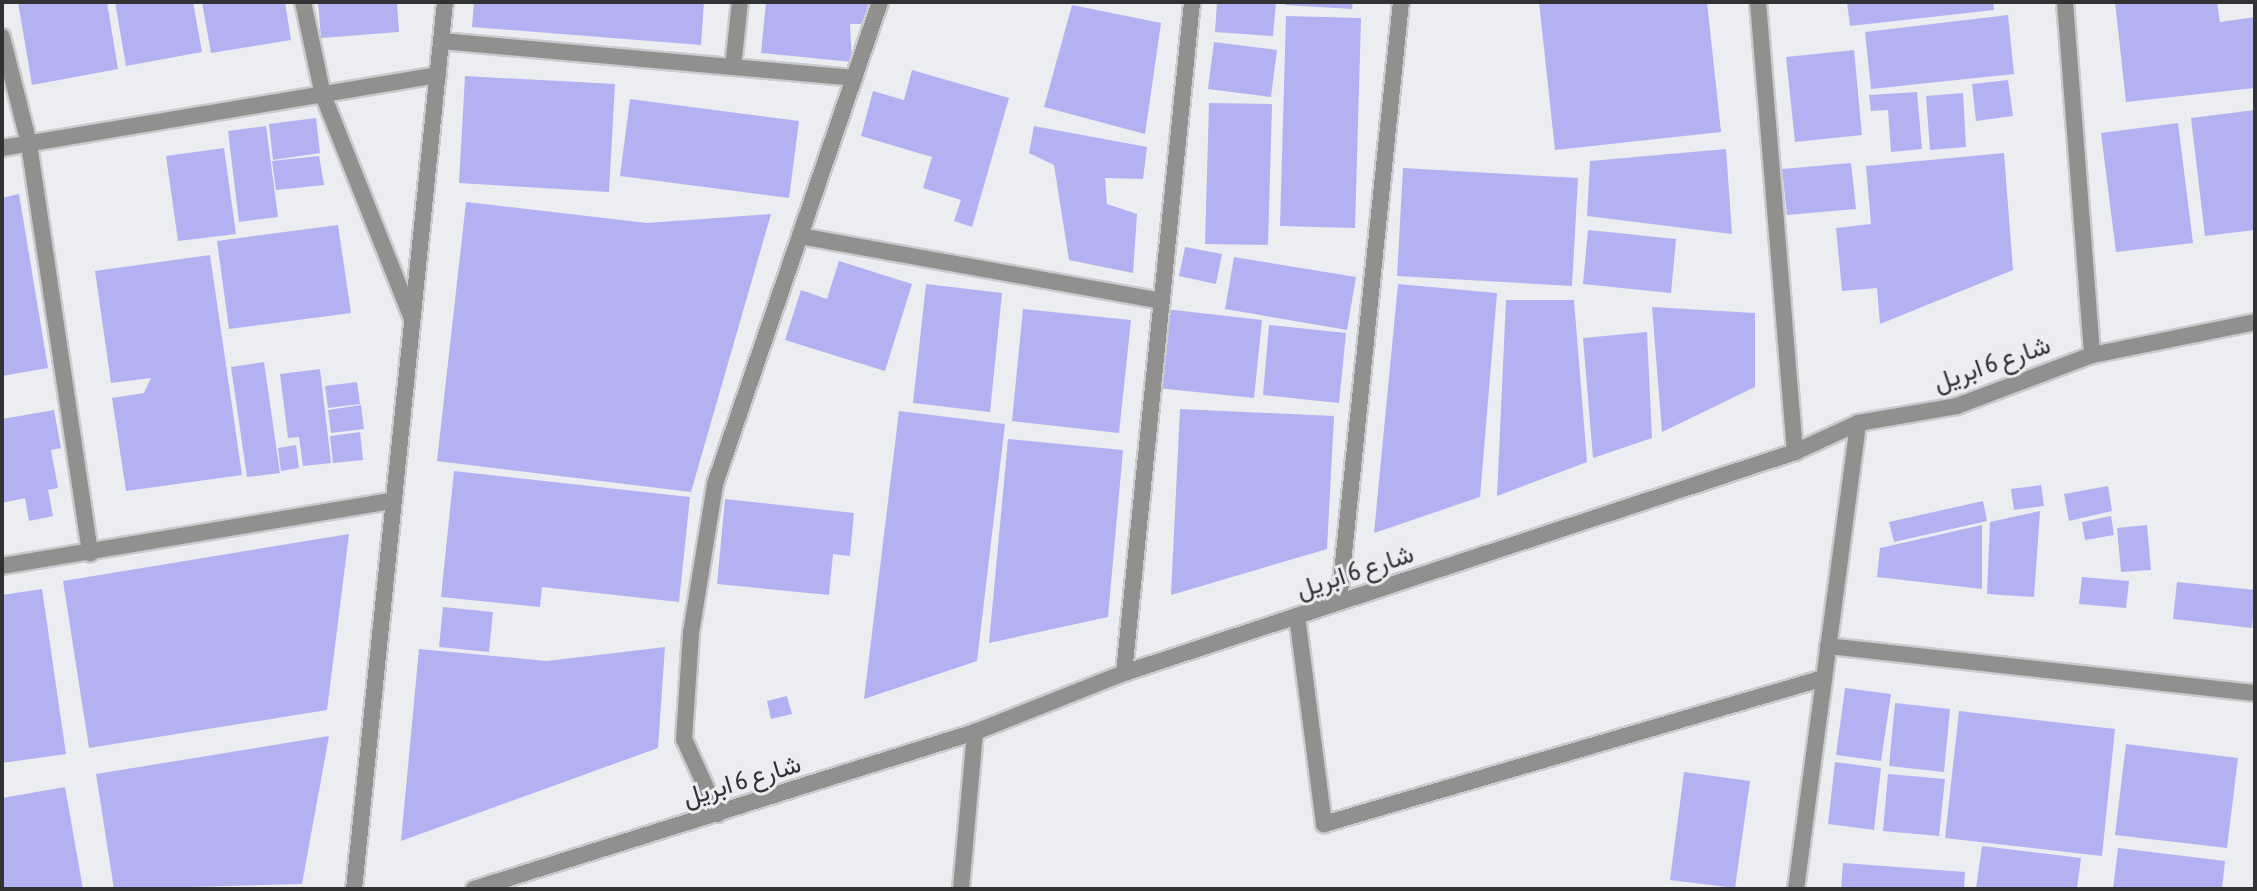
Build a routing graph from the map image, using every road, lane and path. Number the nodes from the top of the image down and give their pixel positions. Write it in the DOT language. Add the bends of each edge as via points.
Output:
graph roads {
  1 [pos="303,2"];
  2 [pos="445,2"];
  3 [pos="740,2"];
  4 [pos="880,2"];
  5 [pos="1192,2"];
  6 [pos="1401,2"];
  7 [pos="1758,2"];
  8 [pos="2065,2"];
  9 [pos="2,37"];
  10 [pos="441,41"];
  11 [pos="733,67"];
  12 [pos="438,75"];
  13 [pos="854,78"];
  14 [pos="323,95"];
  15 [pos="29,144"];
  16 [pos="2,148"];
  17 [pos="800,236"];
  18 [pos="1160,301"];
  19 [pos="412,319"];
  20 [pos="2255,322"];
  21 [pos="2092,355"];
  22 [pos="1858,423"];
  23 [pos="1795,452"];
  24 [pos="392,501"];
  25 [pos="90,553"];
  26 [pos="2,566"];
  27 [pos="1339,602"];
  28 [pos="1297,616"];
  29 [pos="1828,646"];
  30 [pos="1124,673"];
  31 [pos="1824,678"];
  32 [pos="2255,693"];
  33 [pos="975,732"];
  34 [pos="718,814"];
  35 [pos="354,889"];
  36 [pos="474,889"];
  37 [pos="961,889"];
  38 [pos="1796,889"];
  1 -- 14 [label="street"];
  2 -- 10 [label="street"];
  3 -- 11 [label="street"];
  4 -- 13 [label="street"];
  5 -- 18 [label="street"];
  6 -- 27 [label="street"];
  7 -- 23 [label="street"];
  8 -- 21 [label="street"];
  9 -- 15 [label="street"];
  10 -- 11 [label="street"];
  10 -- 12 [label="street"];
  11 -- 13 [label="street"];
  12 -- 14 [label="street"];
  12 -- 19 [label="street"];
  13 -- 17 [label="street"];
  14 -- 15 [label="street"];
  14 -- 19 [label="street"];
  15 -- 16 [label="street"];
  15 -- 25 [label="street"];
  17 -- 18 [label="street"];
  17 -- 34 [label="street" via="715,484 691,633 684,739"];
  18 -- 30 [label="street"];
  19 -- 24 [label="street"];
  20 -- 21 [label="street, شارع 6 ابريل"];
  21 -- 22 [label="street, شارع 6 ابريل" via="1957,406"];
  22 -- 23 [label="street, شارع 6 ابريل"];
  22 -- 29 [label="street"];
  23 -- 27 [label="street, شارع 6 ابريل"];
  24 -- 25 [label="street"];
  24 -- 35 [label="street"];
  25 -- 26 [label="street"];
  27 -- 28 [label="street, شارع 6 ابريل"];
  28 -- 30 [label="street, شارع 6 ابريل"];
  28 -- 31 [label="street" via="1324,824"];
  29 -- 31 [label="street"];
  29 -- 32 [label="street"];
  30 -- 33 [label="street, شارع 6 ابريل"];
  31 -- 38 [label="street"];
  33 -- 34 [label="street, شارع 6 ابريل"];
  33 -- 37 [label="street"];
  34 -- 36 [label="street, شارع 6 ابريل"];
}
